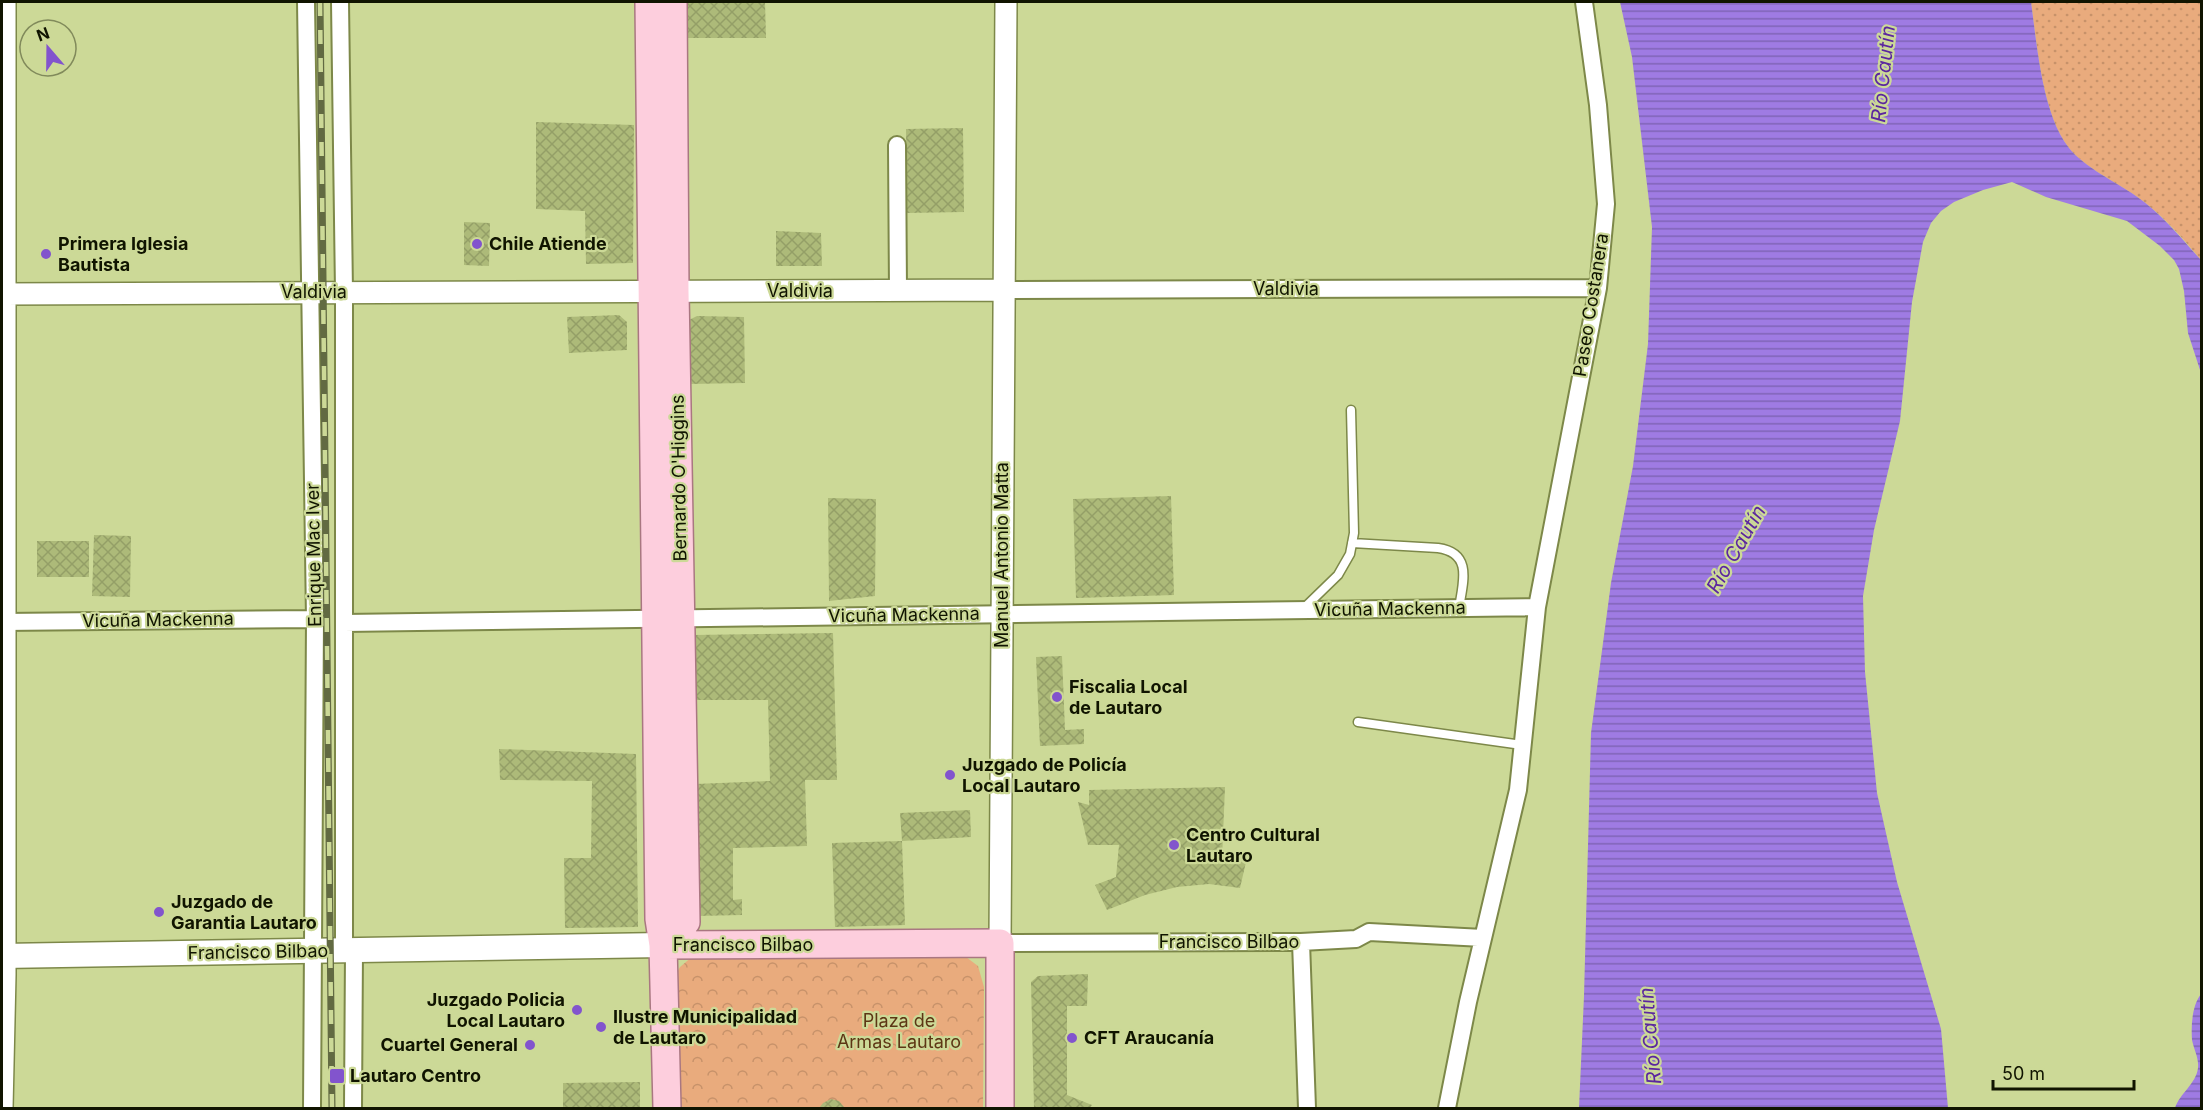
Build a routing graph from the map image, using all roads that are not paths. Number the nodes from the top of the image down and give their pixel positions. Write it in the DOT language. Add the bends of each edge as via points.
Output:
graph roads {
  1 [pos="5,2"];
  2 [pos="306,2"];
  3 [pos="340,2"];
  4 [pos="649,2"];
  5 [pos="673,2"];
  6 [pos="1006,2"];
  7 [pos="1584,2"];
  8 [pos="897,146"];
  9 [pos="1598,288"];
  10 [pos="1004,290"];
  11 [pos="898,291"];
  12 [pos="311,292"];
  13 [pos="345,292"];
  14 [pos="664,292"];
  15 [pos="3,294"];
  16 [pos="1351,411"];
  17 [pos="1352,543"];
  18 [pos="1537,607"];
  19 [pos="1459,608"];
  20 [pos="1303,610"];
  21 [pos="1001,614"];
  22 [pos="315,619"];
  23 [pos="655,619"];
  24 [pos="682,619"];
  25 [pos="3,622"];
  26 [pos="344,623"];
  27 [pos="1358,722"];
  28 [pos="1522,745"];
  29 [pos="1483,938"];
  30 [pos="1301,942"];
  31 [pos="1000,943"];
  32 [pos="663,945"];
  33 [pos="312,951"];
  34 [pos="349,951"];
  35 [pos="3,956"];
  36 [pos="2,1108"];
  37 [pos="312,1108"];
  38 [pos="353,1108"];
  39 [pos="667,1108"];
  40 [pos="1000,1108"];
  41 [pos="1306,1108"];
  42 [pos="1447,1108"];
  1 -- 15 [label="street"];
  2 -- 12 [label="street, Enrique Mac Iver"];
  3 -- 13 [label="street, Enrique Mac Iver"];
  4 -- 14 [label="main road, Bernardo O'Higgins"];
  5 -- 14 [label="main road, Bernardo O'Higgins"];
  6 -- 10 [label="street, Manuel Antonio Matta"];
  7 -- 9 [label="street, Paseo Costanera" via="1606,204"];
  8 -- 11 [label="street"];
  9 -- 10 [label="street, Valdivia"];
  9 -- 18 [label="street, Paseo Costanera"];
  10 -- 11 [label="street, Valdivia"];
  10 -- 21 [label="street, Manuel Antonio Matta"];
  11 -- 14 [label="street, Valdivia"];
  12 -- 13 [label="street, Valdivia"];
  12 -- 15 [label="street, Valdivia"];
  12 -- 22 [label="street, Enrique Mac Iver"];
  13 -- 14 [label="street, Valdivia"];
  13 -- 26 [label="street, Enrique Mac Iver"];
  14 -- 23 [label="main road, Bernardo O'Higgins"];
  14 -- 24 [label="main road, Bernardo O'Higgins"];
  15 -- 25 [label="street"];
  16 -- 17 [label="lane"];
  17 -- 19 [label="lane" via="1450,551 1460,560 1464,572"];
  17 -- 20 [label="lane" via="1338,575"];
  18 -- 19 [label="street, Vicuña Mackenna"];
  18 -- 28 [label="street, Paseo Costanera"];
  19 -- 20 [label="street, Vicuña Mackenna"];
  20 -- 21 [label="street, Vicuña Mackenna"];
  21 -- 24 [label="street, Vicuña Mackenna"];
  21 -- 31 [label="street, Manuel Antonio Matta"];
  22 -- 25 [label="street, Vicuña Mackenna"];
  22 -- 33 [label="street, Enrique Mac Iver"];
  23 -- 24 [label="street, Vicuña Mackenna"];
  23 -- 26 [label="street, Vicuña Mackenna"];
  23 -- 32 [label="main road, Bernardo O'Higgins" via="659,919"];
  24 -- 32 [label="main road, Bernardo O'Higgins" via="686,922"];
  25 -- 35 [label="street"];
  26 -- 34 [label="street, Enrique Mac Iver"];
  27 -- 28 [label="lane"];
  28 -- 29 [label="street, Paseo Costanera" via="1518,790"];
  29 -- 30 [label="street, Francisco Bilbao" via="1369,932 1356,939"];
  29 -- 42 [label="street, Paseo Costanera"];
  30 -- 31 [label="street, Francisco Bilbao"];
  30 -- 41 [label="street"];
  31 -- 32 [label="main road, Francisco Bilbao"];
  31 -- 40 [label="main road, Manuel Antonio Matta"];
  32 -- 34 [label="main road, Francisco Bilbao"];
  32 -- 39 [label="main road, Bernardo O'Higgins"];
  33 -- 34 [label="main road, Francisco Bilbao"];
  33 -- 35 [label="main road, Francisco Bilbao"];
  33 -- 37 [label="street, Enrique Mac Iver"];
  34 -- 38 [label="street, Enrique Mac Iver"];
  35 -- 36 [label="street"];
}
